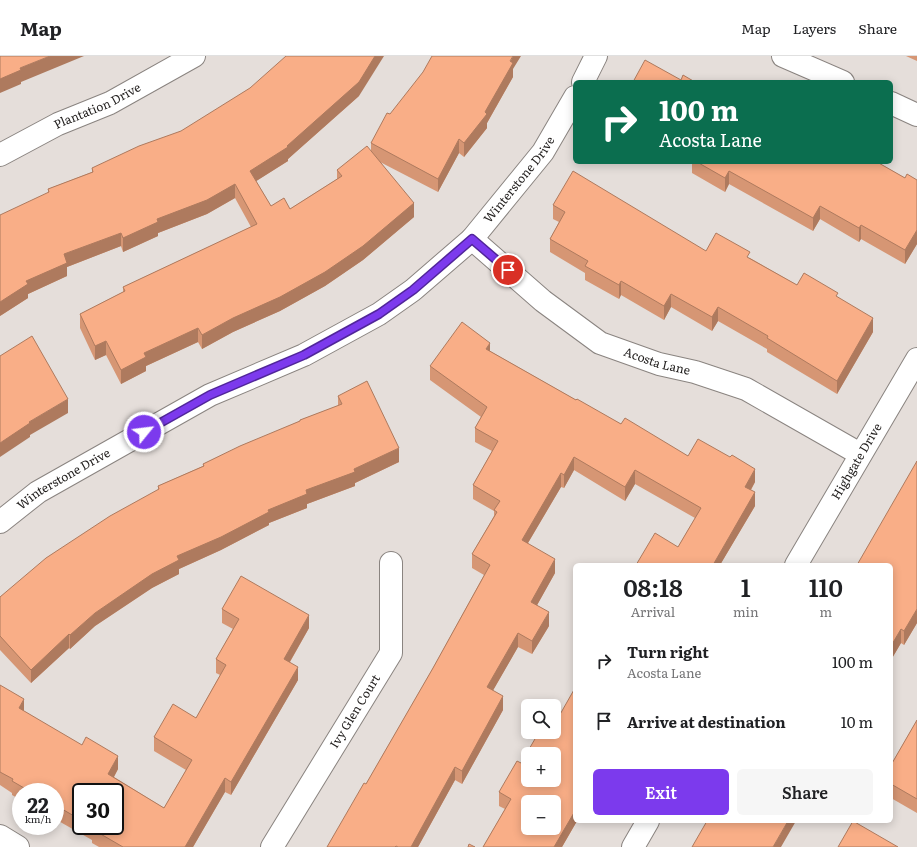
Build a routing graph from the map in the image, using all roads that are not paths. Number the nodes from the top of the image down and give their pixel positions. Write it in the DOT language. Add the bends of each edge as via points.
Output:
graph roads {
  1 [pos="194,56"];
  2 [pos="596,56"];
  3 [pos="783,56"];
  4 [pos="585,80"];
  5 [pos="837,80"];
  6 [pos="573,100"];
  7 [pos="893,104"];
  8 [pos="917,115"];
  9 [pos="0,155"];
  10 [pos="472,239"];
  11 [pos="917,359"];
  12 [pos="860,454"];
  13 [pos="0,522"];
  14 [pos="391,563"];
  15 [pos="797,563"];
  16 [pos="647,823"];
  17 [pos="0,836"];
  18 [pos="18,847"];
  19 [pos="272,847"];
  20 [pos="633,847"];
  1 -- 9 [label="street, Plantation Drive" via="110,103 58,124"];
  2 -- 4 [label="street"];
  3 -- 5 [label="street"];
  6 -- 10 [label="street, Winterstone Drive" via="543,152"];
  7 -- 8 [label="street"];
  10 -- 12 [label="street, Acosta Lane" via="543,301 600,343 659,364 695,372 746,389"];
  10 -- 13 [label="street, Winterstone Drive" via="413,290 379,314 304,355 210,395 38,492"];
  11 -- 12 [label="street, Highgate Drive"];
  12 -- 15 [label="street, Highgate Drive"];
  14 -- 19 [label="street, Ivy Glen Court" via="391,653"];
  16 -- 20 [label="street"];
  17 -- 18 [label="street"];
}
